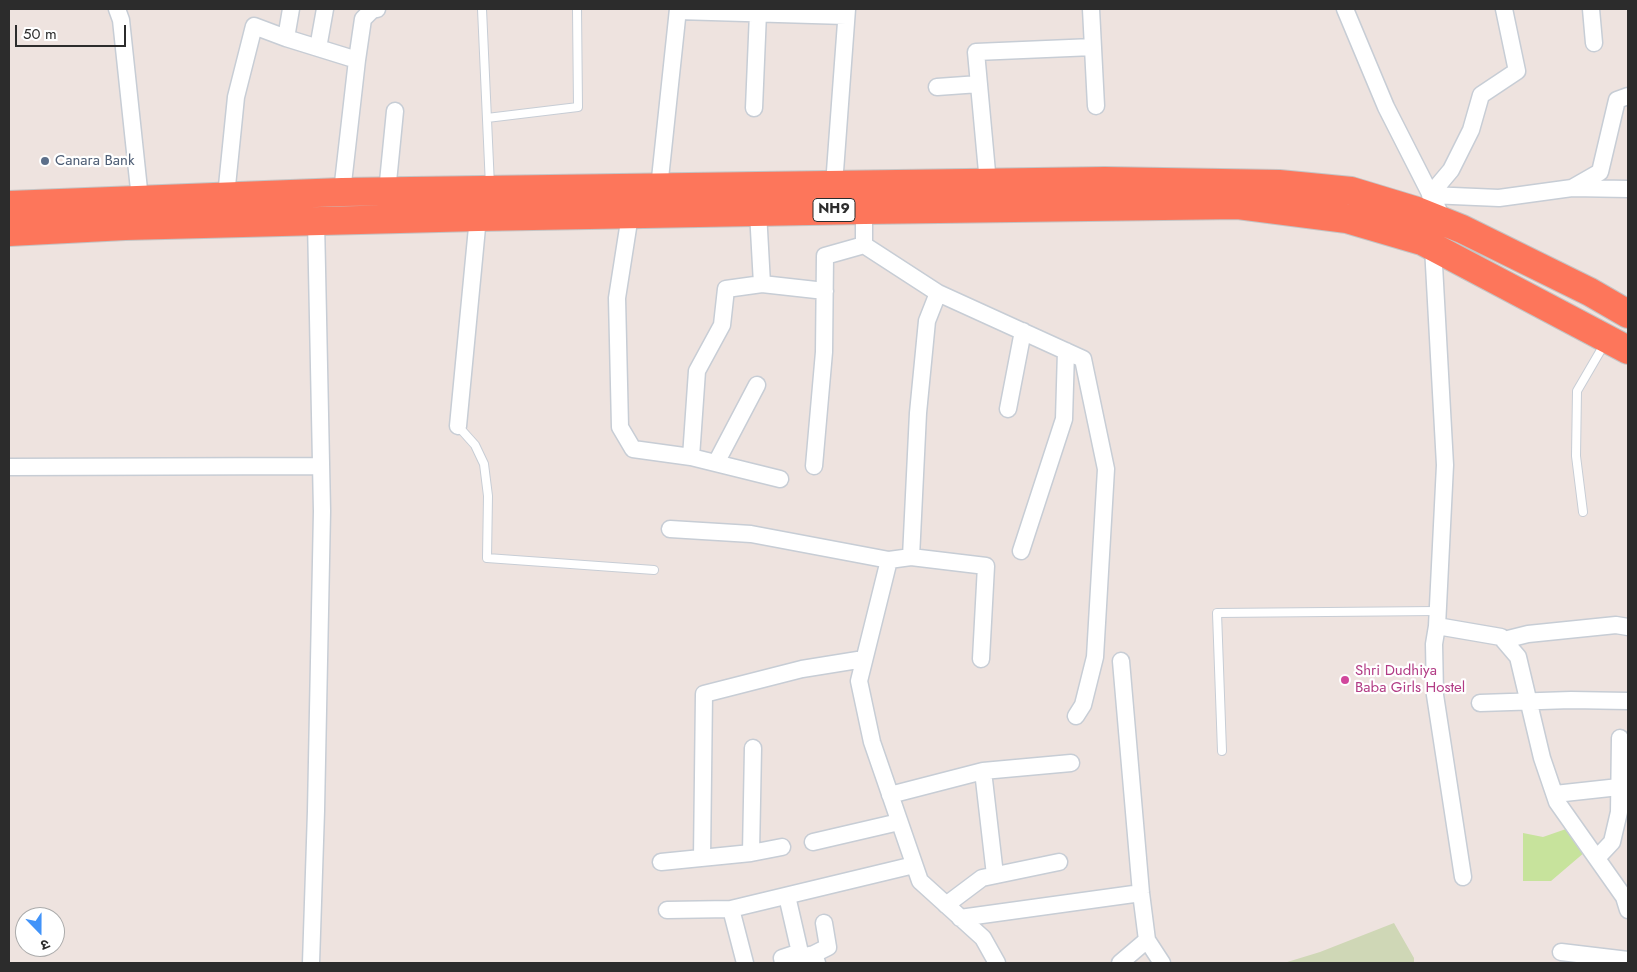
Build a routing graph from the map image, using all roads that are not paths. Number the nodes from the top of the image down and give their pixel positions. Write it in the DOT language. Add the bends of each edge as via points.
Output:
graph roads {
  1 [pos="117,9"];
  2 [pos="291,9"];
  3 [pos="325,9"];
  4 [pos="377,9"];
  5 [pos="482,9"];
  6 [pos="577,9"];
  7 [pos="1091,9"];
  8 [pos="1345,9"];
  9 [pos="1504,9"];
  10 [pos="1591,9"];
  11 [pos="678,10"];
  12 [pos="764,12"];
  13 [pos="847,12"];
  14 [pos="286,38"];
  15 [pos="1594,43"];
  16 [pos="1093,47"];
  17 [pos="318,48"];
  18 [pos="357,60"];
  19 [pos="979,84"];
  20 [pos="937,87"];
  21 [pos="1628,96"];
  22 [pos="1096,106"];
  23 [pos="754,108"];
  24 [pos="395,111"];
  25 [pos="487,118"];
  26 [pos="988,183"];
  27 [pos="834,185"];
  28 [pos="659,188"];
  29 [pos="1572,188"];
  30 [pos="1628,189"];
  31 [pos="490,190"];
  32 [pos="342,192"];
  33 [pos="387,192"];
  34 [pos="1430,195"];
  35 [pos="226,196"];
  36 [pos="140,199"];
  37 [pos="9,205"];
  38 [pos="864,210"];
  39 [pos="758,212"];
  40 [pos="630,215"];
  41 [pos="478,218"];
  42 [pos="316,221"];
  43 [pos="1444,222"];
  44 [pos="9,232"];
  45 [pos="864,245"];
  46 [pos="1433,247"];
  47 [pos="762,284"];
  48 [pos="825,290"];
  49 [pos="938,293"];
  50 [pos="1628,314"];
  51 [pos="1023,331"];
  52 [pos="1618,344"];
  53 [pos="1066,351"];
  54 [pos="756,385"];
  55 [pos="1008,409"];
  56 [pos="458,426"];
  57 [pos="691,457"];
  58 [pos="716,463"];
  59 [pos="321,466"];
  60 [pos="814,466"];
  61 [pos="9,467"];
  62 [pos="780,479"];
  63 [pos="1583,512"];
  64 [pos="670,529"];
  65 [pos="1021,551"];
  66 [pos="911,557"];
  67 [pos="889,560"];
  68 [pos="654,570"];
  69 [pos="1437,618"];
  70 [pos="1628,627"];
  71 [pos="1504,640"];
  72 [pos="864,659"];
  73 [pos="982,659"];
  74 [pos="1121,661"];
  75 [pos="1529,701"];
  76 [pos="1628,701"];
  77 [pos="1480,703"];
  78 [pos="1076,716"];
  79 [pos="1620,738"];
  80 [pos="753,748"];
  81 [pos="1222,751"];
  82 [pos="1071,763"];
  83 [pos="983,771"];
  84 [pos="1619,787"];
  85 [pos="1555,794"];
  86 [pos="890,795"];
  87 [pos="1624,813"];
  88 [pos="899,822"];
  89 [pos="812,842"];
  90 [pos="782,847"];
  91 [pos="751,853"];
  92 [pos="702,858"];
  93 [pos="1597,858"];
  94 [pos="661,862"];
  95 [pos="1059,862"];
  96 [pos="914,865"];
  97 [pos="995,875"];
  98 [pos="1463,878"];
  99 [pos="1141,893"];
  100 [pos="787,896"];
  101 [pos="1627,901"];
  102 [pos="946,905"];
  103 [pos="731,909"];
  104 [pos="667,910"];
  105 [pos="960,918"];
  106 [pos="824,923"];
  107 [pos="1147,940"];
  108 [pos="1560,952"];
  109 [pos="811,956"];
  110 [pos="1628,960"];
  111 [pos="310,963"];
  112 [pos="745,963"];
  113 [pos="784,963"];
  114 [pos="997,963"];
  115 [pos="1120,963"];
  116 [pos="1162,963"];
  1 -- 36 [label="street" via="121,20"];
  2 -- 14 [label="street"];
  3 -- 17 [label="street"];
  4 -- 18 [label="street" via="363,19"];
  5 -- 25 [label="lane"];
  6 -- 25 [label="lane" via="578,107"];
  7 -- 16 [label="street"];
  8 -- 34 [label="street" via="1386,106"];
  9 -- 34 [label="street" via="1517,70 1481,95 1471,130 1452,170"];
  10 -- 15 [label="street"];
  11 -- 12 [label="street"];
  11 -- 28 [label="street"];
  12 -- 13 [label="street"];
  12 -- 23 [label="street"];
  13 -- 27 [label="street"];
  14 -- 17 [label="street"];
  14 -- 35 [label="street" via="254,26 236,97"];
  16 -- 19 [label="street" via="976,52"];
  16 -- 22 [label="street"];
  17 -- 18 [label="street"];
  18 -- 32 [label="street"];
  19 -- 20 [label="street"];
  19 -- 26 [label="street"];
  21 -- 29 [label="street" via="1617,100 1600,172"];
  24 -- 33 [label="street"];
  25 -- 31 [label="lane"];
  26 -- 27 [label="highway, NH9"];
  26 -- 43 [label="highway, NH9" via="1279,184 1352,191"];
  27 -- 28 [label="highway, NH9"];
  28 -- 31 [label="highway, NH9"];
  29 -- 30 [label="street"];
  29 -- 34 [label="street" via="1500,198"];
  31 -- 33 [label="highway, NH9"];
  32 -- 33 [label="highway, NH9"];
  32 -- 35 [label="highway, NH9"];
  34 -- 43 [label="street"];
  35 -- 36 [label="highway, NH9"];
  36 -- 37 [label="highway, NH9"];
  38 -- 39 [label="highway, NH9"];
  38 -- 45 [label="street"];
  38 -- 46 [label="highway, NH9" via="1238,205 1347,219"];
  39 -- 40 [label="highway, NH9"];
  39 -- 47 [label="street"];
  40 -- 41 [label="highway, NH9"];
  40 -- 57 [label="street" via="617,298 620,427 633,449"];
  41 -- 42 [label="highway, NH9"];
  41 -- 56 [label="street"];
  42 -- 44 [label="highway, NH9"];
  42 -- 59 [label="street"];
  43 -- 50 [label="highway, NH9" via="1590,292"];
  45 -- 48 [label="street" via="826,256"];
  45 -- 49 [label="street"];
  46 -- 52 [label="highway, NH9"];
  46 -- 69 [label="street" via="1445,465"];
  47 -- 48 [label="street"];
  47 -- 57 [label="street" via="726,289 722,326 697,371"];
  48 -- 60 [label="street" via="824,352"];
  49 -- 51 [label="street"];
  49 -- 66 [label="street" via="927,321 918,413"];
  51 -- 53 [label="street"];
  51 -- 55 [label="street"];
  52 -- 63 [label="lane" via="1576,390 1576,456"];
  53 -- 65 [label="street" via="1064,419"];
  53 -- 78 [label="street" via="1082,359 1106,469 1095,657 1083,704"];
  54 -- 58 [label="street"];
  56 -- 68 [label="lane" via="476,445 484,464 488,496 487,558"];
  57 -- 58 [label="street"];
  58 -- 62 [label="street"];
  59 -- 61 [label="street"];
  59 -- 111 [label="street" via="316,811"];
  64 -- 67 [label="street" via="750,534"];
  66 -- 67 [label="street"];
  66 -- 73 [label="street" via="986,566"];
  67 -- 72 [label="street"];
  69 -- 71 [label="street"];
  69 -- 81 [label="lane" via="1217,613"];
  69 -- 98 [label="street" via="1435,695"];
  70 -- 71 [label="street" via="1616,625 1528,634"];
  71 -- 75 [label="street" via="1518,657"];
  72 -- 86 [label="street" via="859,681 872,742"];
  72 -- 92 [label="street" via="802,669 704,694"];
  74 -- 99 [label="street"];
  75 -- 76 [label="street"];
  75 -- 77 [label="street"];
  75 -- 85 [label="street" via="1542,758"];
  79 -- 84 [label="street"];
  80 -- 91 [label="street"];
  82 -- 83 [label="street"];
  83 -- 86 [label="street"];
  83 -- 97 [label="street"];
  84 -- 85 [label="street"];
  84 -- 87 [label="street"];
  85 -- 93 [label="street" via="1557,802"];
  86 -- 88 [label="street"];
  87 -- 93 [label="street" via="1612,842"];
  88 -- 89 [label="street"];
  88 -- 96 [label="street"];
  90 -- 91 [label="street"];
  91 -- 92 [label="street"];
  92 -- 94 [label="street"];
  93 -- 101 [label="street"];
  95 -- 97 [label="street"];
  96 -- 100 [label="street"];
  96 -- 102 [label="street" via="920,881"];
  97 -- 102 [label="street" via="982,878"];
  99 -- 105 [label="street"];
  99 -- 107 [label="street"];
  100 -- 103 [label="street"];
  100 -- 109 [label="street"];
  102 -- 105 [label="street"];
  103 -- 104 [label="street"];
  103 -- 112 [label="street"];
  105 -- 114 [label="street" via="983,938"];
  106 -- 109 [label="street" via="828,947"];
  107 -- 115 [label="street"];
  107 -- 116 [label="street"];
  108 -- 110 [label="street"];
  109 -- 113 [label="street" via="782,958"];
}
